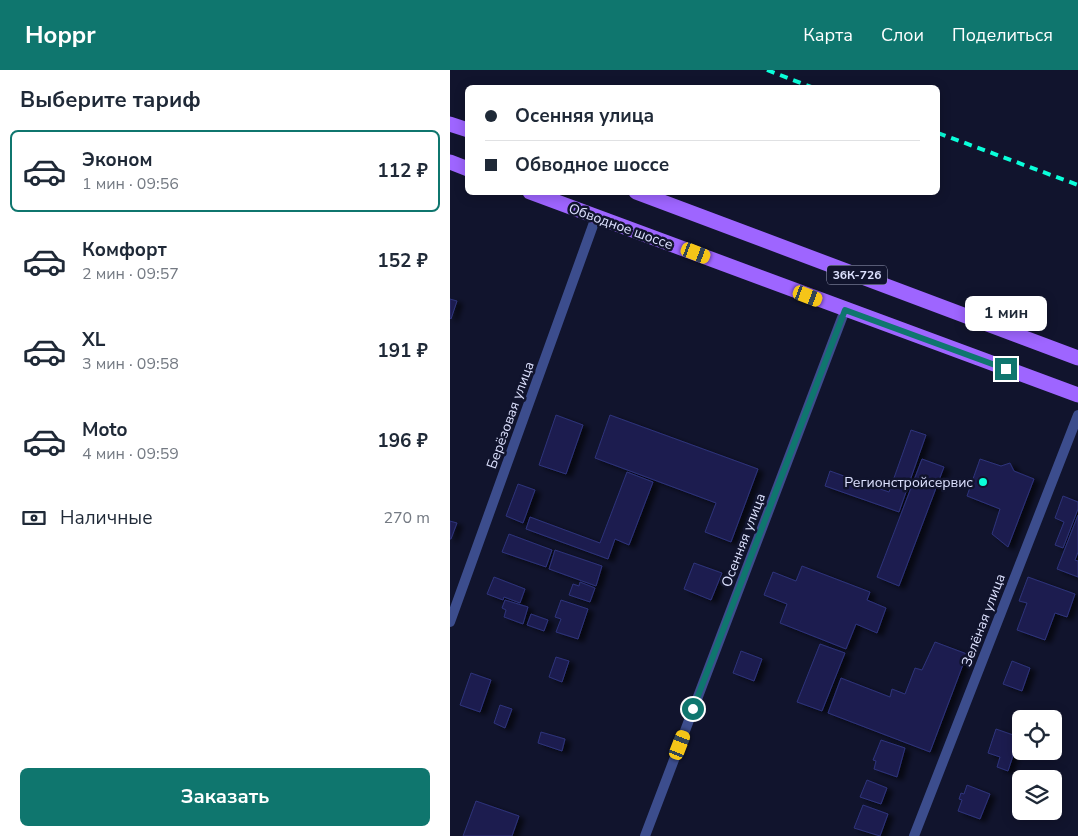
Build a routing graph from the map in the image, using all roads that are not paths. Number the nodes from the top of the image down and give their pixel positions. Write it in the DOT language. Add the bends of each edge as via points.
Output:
graph roads {
  1 [pos="450,124"];
  2 [pos="465,129"];
  3 [pos="450,162"];
  4 [pos="465,168"];
  5 [pos="538,195"];
  6 [pos="644,195"];
  7 [pos="596,217"];
  8 [pos="845,310"];
  9 [pos="1078,358"];
  10 [pos="1078,395"];
  11 [pos="1078,414"];
  12 [pos="450,622"];
  13 [pos="645,836"];
  14 [pos="914,836"];
  1 -- 2 [label="main road"];
  3 -- 4 [label="main road"];
  5 -- 7 [label="main road, Обводное шоссе / 36К-726"];
  6 -- 9 [label="main road, 36К-726"];
  7 -- 8 [label="main road, Обводное шоссе / 36К-726"];
  7 -- 12 [label="street, Берёзовая улица"];
  8 -- 10 [label="main road, Обводное шоссе / 36К-726"];
  8 -- 13 [label="street, Осенняя улица"];
  11 -- 14 [label="street, Зелёная улица"];
}
